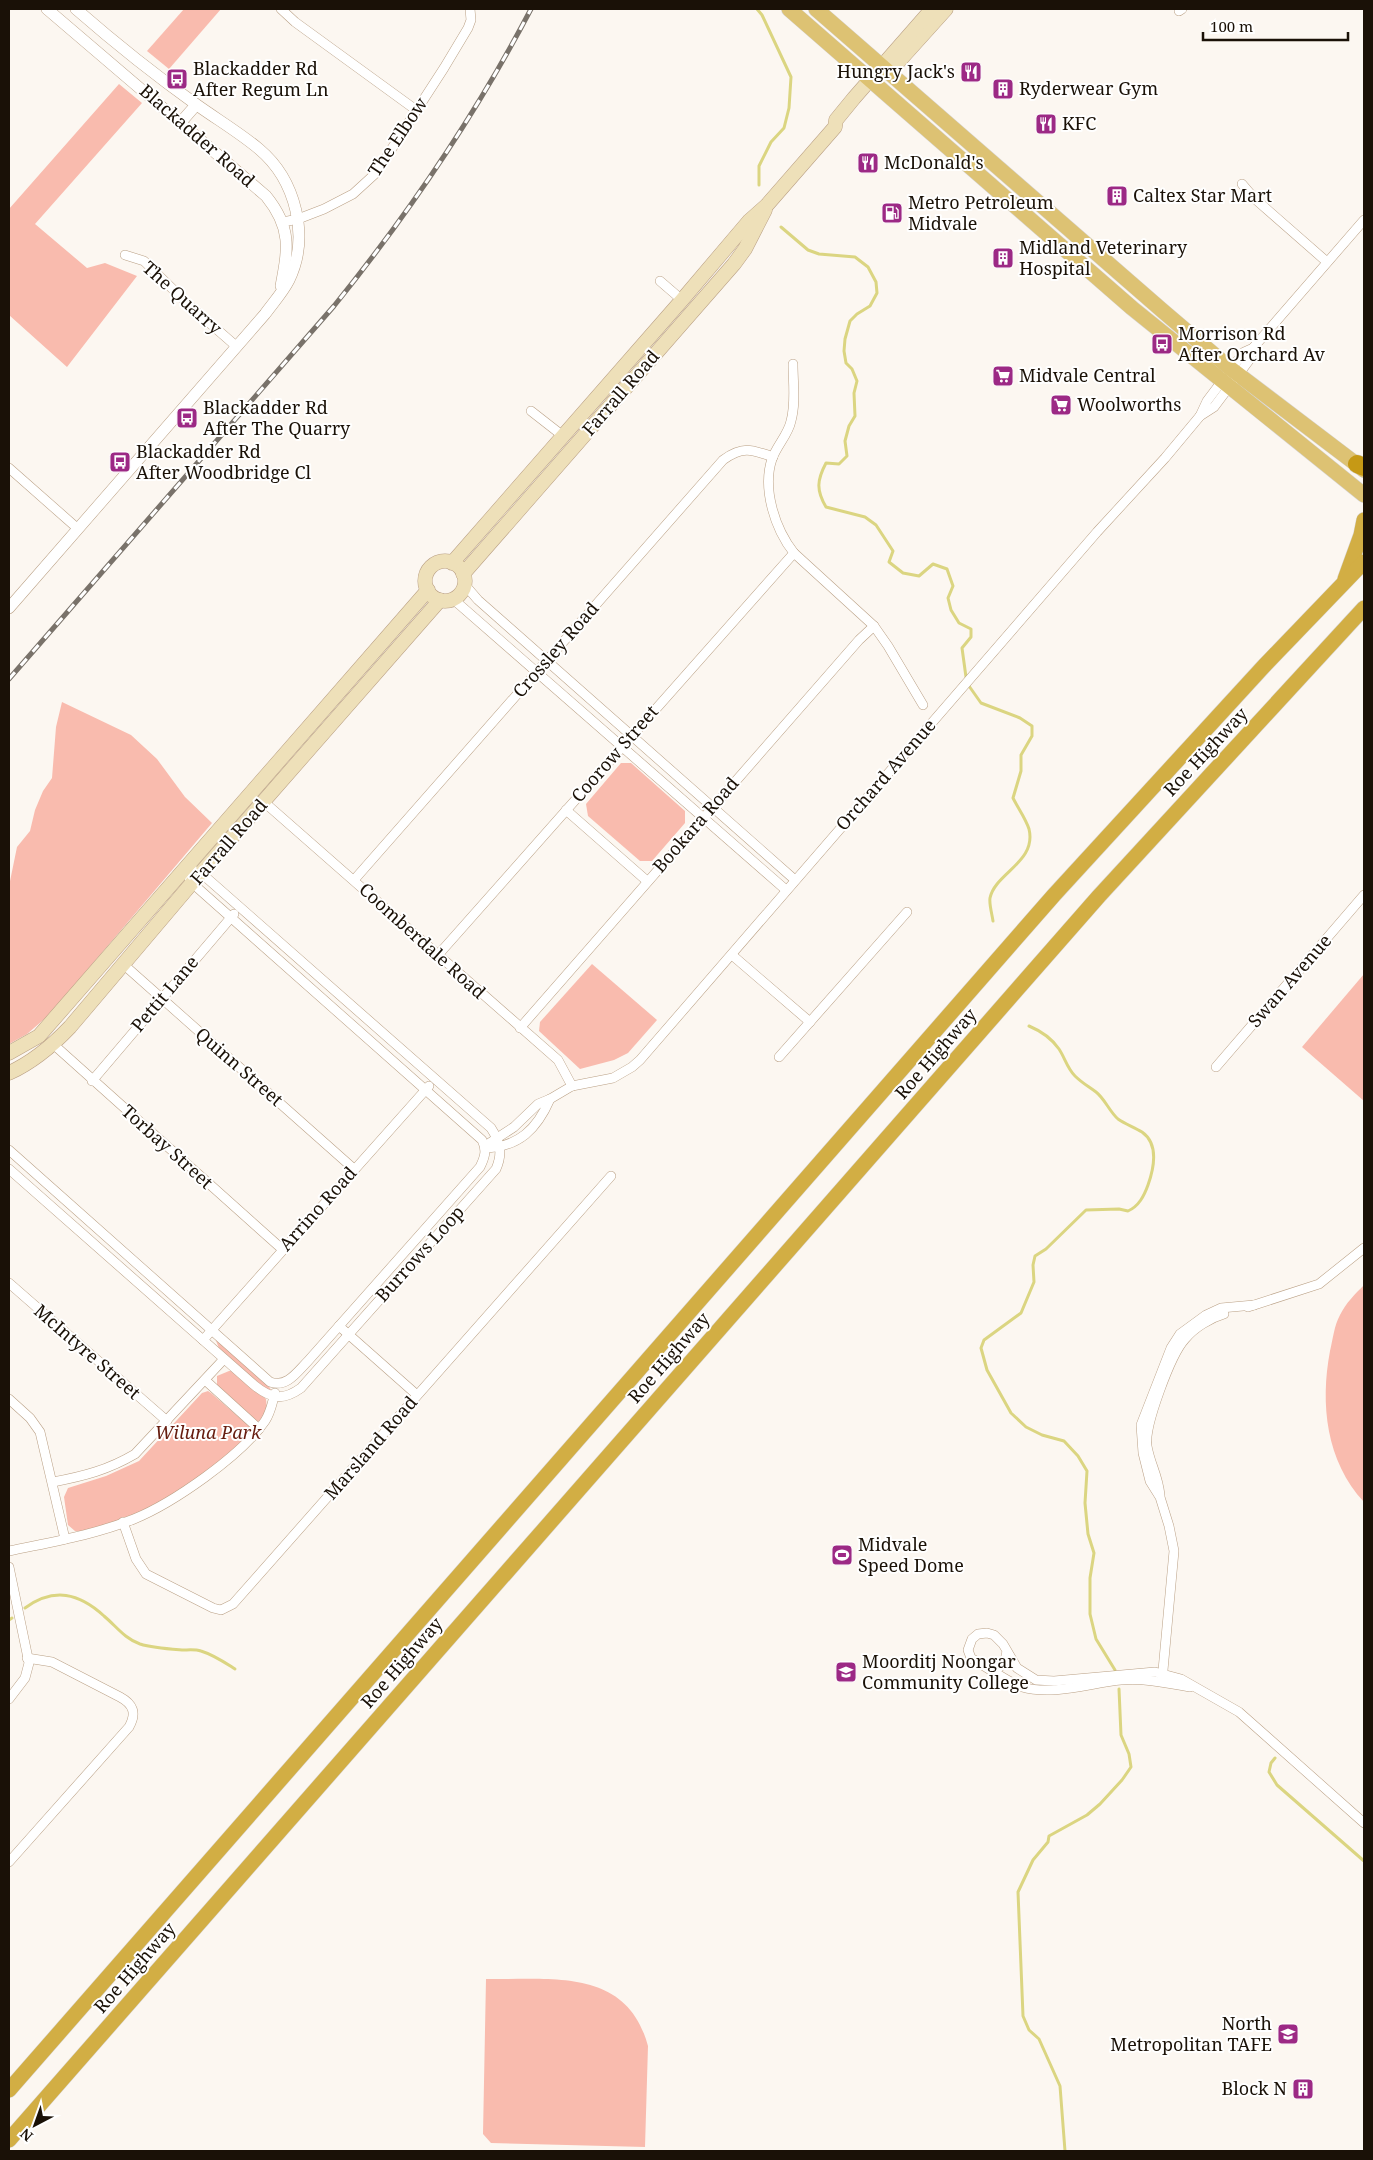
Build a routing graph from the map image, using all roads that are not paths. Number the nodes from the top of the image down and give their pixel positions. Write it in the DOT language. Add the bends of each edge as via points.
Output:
graph roads {
  1 [pos="47,9"];
  2 [pos="76,9"];
  3 [pos="281,9"];
  4 [pos="470,9"];
  5 [pos="789,9"];
  6 [pos="816,9"];
  7 [pos="932,9"];
  8 [pos="946,9"];
  9 [pos="114,41"];
  10 [pos="102,56"];
  11 [pos="886,69"];
  12 [pos="874,82"];
  13 [pos="196,105"];
  14 [pos="416,110"];
  15 [pos="181,122"];
  16 [pos="1242,184"];
  17 [pos="767,205"];
  18 [pos="298,219"];
  19 [pos="1364,220"];
  20 [pos="283,222"];
  21 [pos="728,247"];
  22 [pos="125,255"];
  23 [pos="740,256"];
  24 [pos="1328,262"];
  25 [pos="660,281"];
  26 [pos="694,286"];
  27 [pos="279,295"];
  28 [pos="706,297"];
  29 [pos="682,300"];
  30 [pos="650,337"];
  31 [pos="236,346"];
  32 [pos="662,347"];
  33 [pos="794,364"];
  34 [pos="1235,371"];
  35 [pos="614,378"];
  36 [pos="1225,384"];
  37 [pos="626,388"];
  38 [pos="531,410"];
  39 [pos="563,436"];
  40 [pos="772,457"];
  41 [pos="1362,467"];
  42 [pos="9,468"];
  43 [pos="1364,495"];
  44 [pos="1364,520"];
  45 [pos="77,528"];
  46 [pos="470,542"];
  47 [pos="482,552"];
  48 [pos="794,553"];
  49 [pos="452,562"];
  50 [pos="1364,562"];
  51 [pos="464,579"];
  52 [pos="1344,583"];
  53 [pos="428,590"];
  54 [pos="447,600"];
  55 [pos="9,608"];
  56 [pos="1364,608"];
  57 [pos="501,621"];
  58 [pos="874,626"];
  59 [pos="492,632"];
  60 [pos="547,661"];
  61 [pos="538,671"];
  62 [pos="588,697"];
  63 [pos="923,705"];
  64 [pos="579,708"];
  65 [pos="631,735"];
  66 [pos="622,746"];
  67 [pos="671,770"];
  68 [pos="662,780"];
  69 [pos="264,802"];
  70 [pos="712,806"];
  71 [pos="566,810"];
  72 [pos="703,817"];
  73 [pos="186,869"];
  74 [pos="197,878"];
  75 [pos="354,880"];
  76 [pos="795,880"];
  77 [pos="647,881"];
  78 [pos="786,890"];
  79 [pos="1364,895"];
  80 [pos="239,908"];
  81 [pos="907,912"];
  82 [pos="231,917"];
  83 [pos="279,943"];
  84 [pos="271,952"];
  85 [pos="438,955"];
  86 [pos="732,955"];
  87 [pos="123,964"];
  88 [pos="317,976"];
  89 [pos="308,986"];
  90 [pos="162,999"];
  91 [pos="354,1009"];
  92 [pos="346,1019"];
  93 [pos="810,1022"];
  94 [pos="520,1028"];
  95 [pos="392,1042"];
  96 [pos="53,1044"];
  97 [pos="383,1052"];
  98 [pos="9,1053"];
  99 [pos="779,1057"];
  100 [pos="1216,1067"];
  101 [pos="9,1073"];
  102 [pos="434,1080"];
  103 [pos="92,1081"];
  104 [pos="572,1086"];
  105 [pos="426,1090"];
  106 [pos="550,1099"];
  107 [pos="496,1138"];
  108 [pos="485,1147"];
  109 [pos="500,1148"];
  110 [pos="9,1150"];
  111 [pos="9,1169"];
  112 [pos="354,1169"];
  113 [pos="611,1176"];
  114 [pos="43,1180"];
  115 [pos="468,1180"];
  116 [pos="479,1189"];
  117 [pos="34,1191"];
  118 [pos="81,1213"];
  119 [pos="437,1215"];
  120 [pos="72,1224"];
  121 [pos="448,1224"];
  122 [pos="118,1246"];
  123 [pos="1364,1248"];
  124 [pos="282,1249"];
  125 [pos="403,1253"];
  126 [pos="110,1257"];
  127 [pos="414,1263"];
  128 [pos="156,1279"];
  129 [pos="9,1283"];
  130 [pos="372,1289"];
  131 [pos="147,1290"];
  132 [pos="382,1298"];
  133 [pos="339,1326"];
  134 [pos="213,1329"];
  135 [pos="349,1336"];
  136 [pos="203,1340"];
  137 [pos="224,1359"];
  138 [pos="308,1361"];
  139 [pos="318,1370"];
  140 [pos="205,1380"];
  141 [pos="277,1384"];
  142 [pos="417,1395"];
  143 [pos="274,1397"];
  144 [pos="9,1399"];
  145 [pos="167,1420"];
  146 [pos="259,1429"];
  147 [pos="53,1482"];
  148 [pos="123,1522"];
  149 [pos="65,1539"];
  150 [pos="9,1551"];
  151 [pos="9,1570"];
  152 [pos="1007,1651"];
  153 [pos="27,1658"];
  154 [pos="992,1671"];
  155 [pos="1159,1677"];
  156 [pos="9,1699"];
  157 [pos="1364,1824"];
  158 [pos="9,1862"];
  159 [pos="9,2090"];
  160 [pos="9,2140"];
  1 -- 10 [label="street, Blackadder Road"];
  2 -- 9 [label="street, Blackadder Road"];
  3 -- 14 [label="street"];
  4 -- 14 [label="street, The Elbow" via="468,28"];
  5 -- 12 [label="main road"];
  6 -- 11 [label="main road"];
  7 -- 11 [label="main road, Farrall Road"];
  8 -- 11 [label="main road, Farrall Road"];
  9 -- 10 [label="street"];
  9 -- 13 [label="street, Blackadder Road"];
  10 -- 15 [label="street, Blackadder Road"];
  11 -- 12 [label="main road, Farrall Road"];
  11 -- 34 [label="main road" via="1079,240"];
  12 -- 17 [label="main road, Farrall Road" via="842,125 835,127"];
  12 -- 36 [label="main road" via="1048,236"];
  13 -- 15 [label="street"];
  13 -- 18 [label="street, Blackadder Road" via="260,150 274,164 285,179"];
  14 -- 18 [label="street, The Elbow" via="365,185 354,194"];
  15 -- 20 [label="street, Blackadder Road" via="266,196"];
  16 -- 24 [label="street"];
  17 -- 21 [label="main road, Farrall Road"];
  17 -- 23 [label="main road, Farrall Road"];
  18 -- 20 [label="street, The Elbow"];
  18 -- 27 [label="street, Blackadder Road" via="294,267"];
  19 -- 24 [label="street, Orchard Avenue"];
  20 -- 27 [label="street, Blackadder Road" via="287,255"];
  21 -- 23 [label="main road"];
  21 -- 26 [label="main road, Farrall Road"];
  22 -- 31 [label="street, The Quarry" via="144,261"];
  23 -- 28 [label="main road, Farrall Road"];
  24 -- 34 [label="street, Orchard Avenue" via="1253,348 1244,352"];
  25 -- 29 [label="street"];
  26 -- 28 [label="main road"];
  26 -- 29 [label="main road, Farrall Road"];
  27 -- 31 [label="street, Blackadder Road"];
  28 -- 32 [label="main road, Farrall Road"];
  29 -- 30 [label="main road, Farrall Road"];
  30 -- 32 [label="main road"];
  30 -- 35 [label="main road, Farrall Road"];
  31 -- 45 [label="street, Blackadder Road"];
  32 -- 37 [label="main road, Farrall Road"];
  33 -- 40 [label="street" via="791,423"];
  34 -- 36 [label="street, Orchard Avenue"];
  34 -- 41 [label="main road"];
  35 -- 37 [label="main road"];
  35 -- 39 [label="main road, Farrall Road"];
  36 -- 43 [label="main road"];
  36 -- 76 [label="street, Orchard Avenue" via="1214,407 1200,416 1097,532"];
  37 -- 47 [label="main road, Farrall Road"];
  38 -- 39 [label="street"];
  39 -- 46 [label="main road, Farrall Road"];
  40 -- 48 [label="street" via="769,478 775,517 783,539"];
  40 -- 60 [label="street, Crossley Road" via="744,449 723,460"];
  42 -- 45 [label="street"];
  44 -- 52 [label="highway"];
  45 -- 55 [label="street, Blackadder Road"];
  46 -- 47 [label="main road"];
  46 -- 49 [label="main road, Farrall Road"];
  47 -- 51 [label="main road, Farrall Road"];
  48 -- 58 [label="street"];
  48 -- 65 [label="street, Coorow Street"];
  49 -- 51 [label="main road" via="459,566"];
  49 -- 53 [label="main road" via="442,561 432,567 426,577"];
  50 -- 52 [label="highway, Roe Highway"];
  51 -- 54 [label="main road" via="461,593"];
  51 -- 57 [label="street" via="478,600"];
  52 -- 159 [label="highway, Roe Highway" via="1054,895"];
  53 -- 54 [label="main road" via="434,598"];
  53 -- 73 [label="main road, Farrall Road"];
  54 -- 59 [label="street"];
  54 -- 69 [label="main road, Farrall Road"];
  56 -- 160 [label="highway, Roe Highway" via="1099,896"];
  57 -- 59 [label="street"];
  57 -- 60 [label="street"];
  58 -- 63 [label="street"];
  58 -- 70 [label="street, Bookara Road"];
  59 -- 61 [label="street"];
  60 -- 61 [label="street, Crossley Road"];
  60 -- 62 [label="street"];
  61 -- 64 [label="street"];
  61 -- 75 [label="street, Crossley Road"];
  62 -- 64 [label="street"];
  62 -- 65 [label="street"];
  64 -- 66 [label="street"];
  65 -- 66 [label="street, Coorow Street"];
  65 -- 67 [label="street"];
  66 -- 68 [label="street"];
  66 -- 71 [label="street, Coorow Street"];
  67 -- 68 [label="street"];
  67 -- 70 [label="street"];
  68 -- 72 [label="street"];
  69 -- 74 [label="main road, Farrall Road"];
  69 -- 75 [label="street, Coomberdale Road"];
  70 -- 72 [label="street, Bookara Road"];
  70 -- 76 [label="street"];
  71 -- 77 [label="street"];
  71 -- 85 [label="street, Coorow Street"];
  72 -- 77 [label="street, Bookara Road"];
  72 -- 78 [label="street"];
  73 -- 74 [label="street"];
  73 -- 98 [label="main road, Farrall Road" via="39,1036"];
  74 -- 80 [label="street"];
  74 -- 82 [label="street"];
  74 -- 87 [label="main road, Farrall Road"];
  75 -- 85 [label="street, Coomberdale Road"];
  76 -- 78 [label="street, Orchard Avenue"];
  77 -- 94 [label="street, Bookara Road"];
  78 -- 86 [label="street, Orchard Avenue"];
  79 -- 100 [label="street, Swan Avenue"];
  80 -- 82 [label="street, Pettit Lane"];
  80 -- 83 [label="street"];
  81 -- 93 [label="street"];
  82 -- 84 [label="street"];
  82 -- 90 [label="street, Pettit Lane"];
  83 -- 84 [label="street"];
  83 -- 88 [label="street"];
  84 -- 89 [label="street"];
  85 -- 94 [label="street, Coomberdale Road"];
  86 -- 93 [label="street"];
  86 -- 104 [label="street, Orchard Avenue" via="632,1067 613,1078"];
  87 -- 90 [label="street, Quinn Street"];
  87 -- 96 [label="main road, Farrall Road"];
  88 -- 89 [label="street"];
  88 -- 91 [label="street"];
  89 -- 92 [label="street"];
  90 -- 103 [label="street, Pettit Lane"];
  90 -- 112 [label="street, Quinn Street"];
  91 -- 92 [label="street"];
  91 -- 95 [label="street"];
  92 -- 97 [label="street"];
  93 -- 99 [label="street"];
  94 -- 104 [label="street, Coomberdale Road" via="558,1060"];
  95 -- 97 [label="street"];
  95 -- 102 [label="street"];
  96 -- 101 [label="main road, Farrall Road" via="28,1064"];
  96 -- 103 [label="street, Torbay Street"];
  97 -- 105 [label="street"];
  102 -- 105 [label="street, Arrino Road"];
  102 -- 107 [label="street" via="491,1128"];
  103 -- 124 [label="street, Torbay Street"];
  104 -- 106 [label="street, Orchard Avenue"];
  105 -- 108 [label="street" via="482,1140"];
  105 -- 112 [label="street, Arrino Road"];
  106 -- 107 [label="street, Orchard Avenue" via="535,1106 514,1127"];
  106 -- 109 [label="street" via="544,1114 524,1137"];
  107 -- 108 [label="street, Orchard Avenue"];
  107 -- 109 [label="street"];
  108 -- 109 [label="street"];
  108 -- 115 [label="street, Burrows Loop" via="480,1167"];
  109 -- 116 [label="street, Burrows Loop" via="496,1169"];
  110 -- 114 [label="street"];
  111 -- 117 [label="street"];
  112 -- 124 [label="street, Arrino Road"];
  113 -- 142 [label="street, Marsland Road"];
  114 -- 117 [label="street"];
  114 -- 118 [label="street"];
  115 -- 116 [label="street"];
  115 -- 119 [label="street, Burrows Loop"];
  116 -- 121 [label="street, Burrows Loop"];
  117 -- 120 [label="street"];
  118 -- 120 [label="street"];
  118 -- 122 [label="street"];
  119 -- 121 [label="street"];
  119 -- 125 [label="street, Burrows Loop"];
  120 -- 126 [label="street"];
  121 -- 127 [label="street, Burrows Loop"];
  122 -- 126 [label="street"];
  122 -- 128 [label="street"];
  123 -- 155 [label="street" via="1319,1284 1254,1305 1222,1308 1206,1315 1180,1334 1171,1348 1141,1425 1142,1453 1150,1481 1160,1497 1174,1551"];
  124 -- 134 [label="street, Arrino Road"];
  125 -- 127 [label="street"];
  125 -- 130 [label="street, Burrows Loop"];
  126 -- 131 [label="street"];
  127 -- 132 [label="street, Burrows Loop"];
  128 -- 131 [label="street"];
  128 -- 134 [label="street"];
  129 -- 145 [label="street, McIntyre Street"];
  130 -- 132 [label="street"];
  130 -- 133 [label="street, Burrows Loop"];
  131 -- 136 [label="street"];
  132 -- 135 [label="street, Burrows Loop"];
  133 -- 135 [label="street"];
  133 -- 138 [label="street, Burrows Loop"];
  134 -- 136 [label="street, Arrino Road"];
  134 -- 141 [label="street" via="270,1382"];
  135 -- 139 [label="street, Burrows Loop"];
  135 -- 142 [label="street"];
  136 -- 137 [label="street"];
  137 -- 140 [label="street"];
  137 -- 143 [label="street" via="265,1394"];
  138 -- 139 [label="street"];
  138 -- 141 [label="street, Burrows Loop" via="286,1382"];
  139 -- 143 [label="street, Burrows Loop" via="296,1392"];
  140 -- 145 [label="street"];
  140 -- 146 [label="street"];
  141 -- 143 [label="street"];
  142 -- 148 [label="street, Marsland Road" via="227,1608 213,1608 146,1574 136,1559"];
  143 -- 146 [label="street" via="271,1410"];
  144 -- 147 [label="street" via="40,1432"];
  145 -- 147 [label="street" via="135,1454 119,1463 88,1476"];
  146 -- 148 [label="street" via="234,1454 192,1486"];
  147 -- 149 [label="street"];
  148 -- 149 [label="street"];
  149 -- 150 [label="street"];
  151 -- 153 [label="street"];
  152 -- 154 [label="street" via="1006,1660"];
  152 -- 154 [label="street" via="994,1635 984,1633 972,1639 969,1656"];
  152 -- 155 [label="street" via="1017,1668 1036,1680"];
  153 -- 156 [label="street" via="26,1678"];
  153 -- 158 [label="street" via="52,1662 120,1697 129,1702 134,1715 129,1727"];
  154 -- 155 [label="street" via="1020,1686 1055,1689"];
  155 -- 157 [label="street" via="1182,1679 1239,1712"];
}
